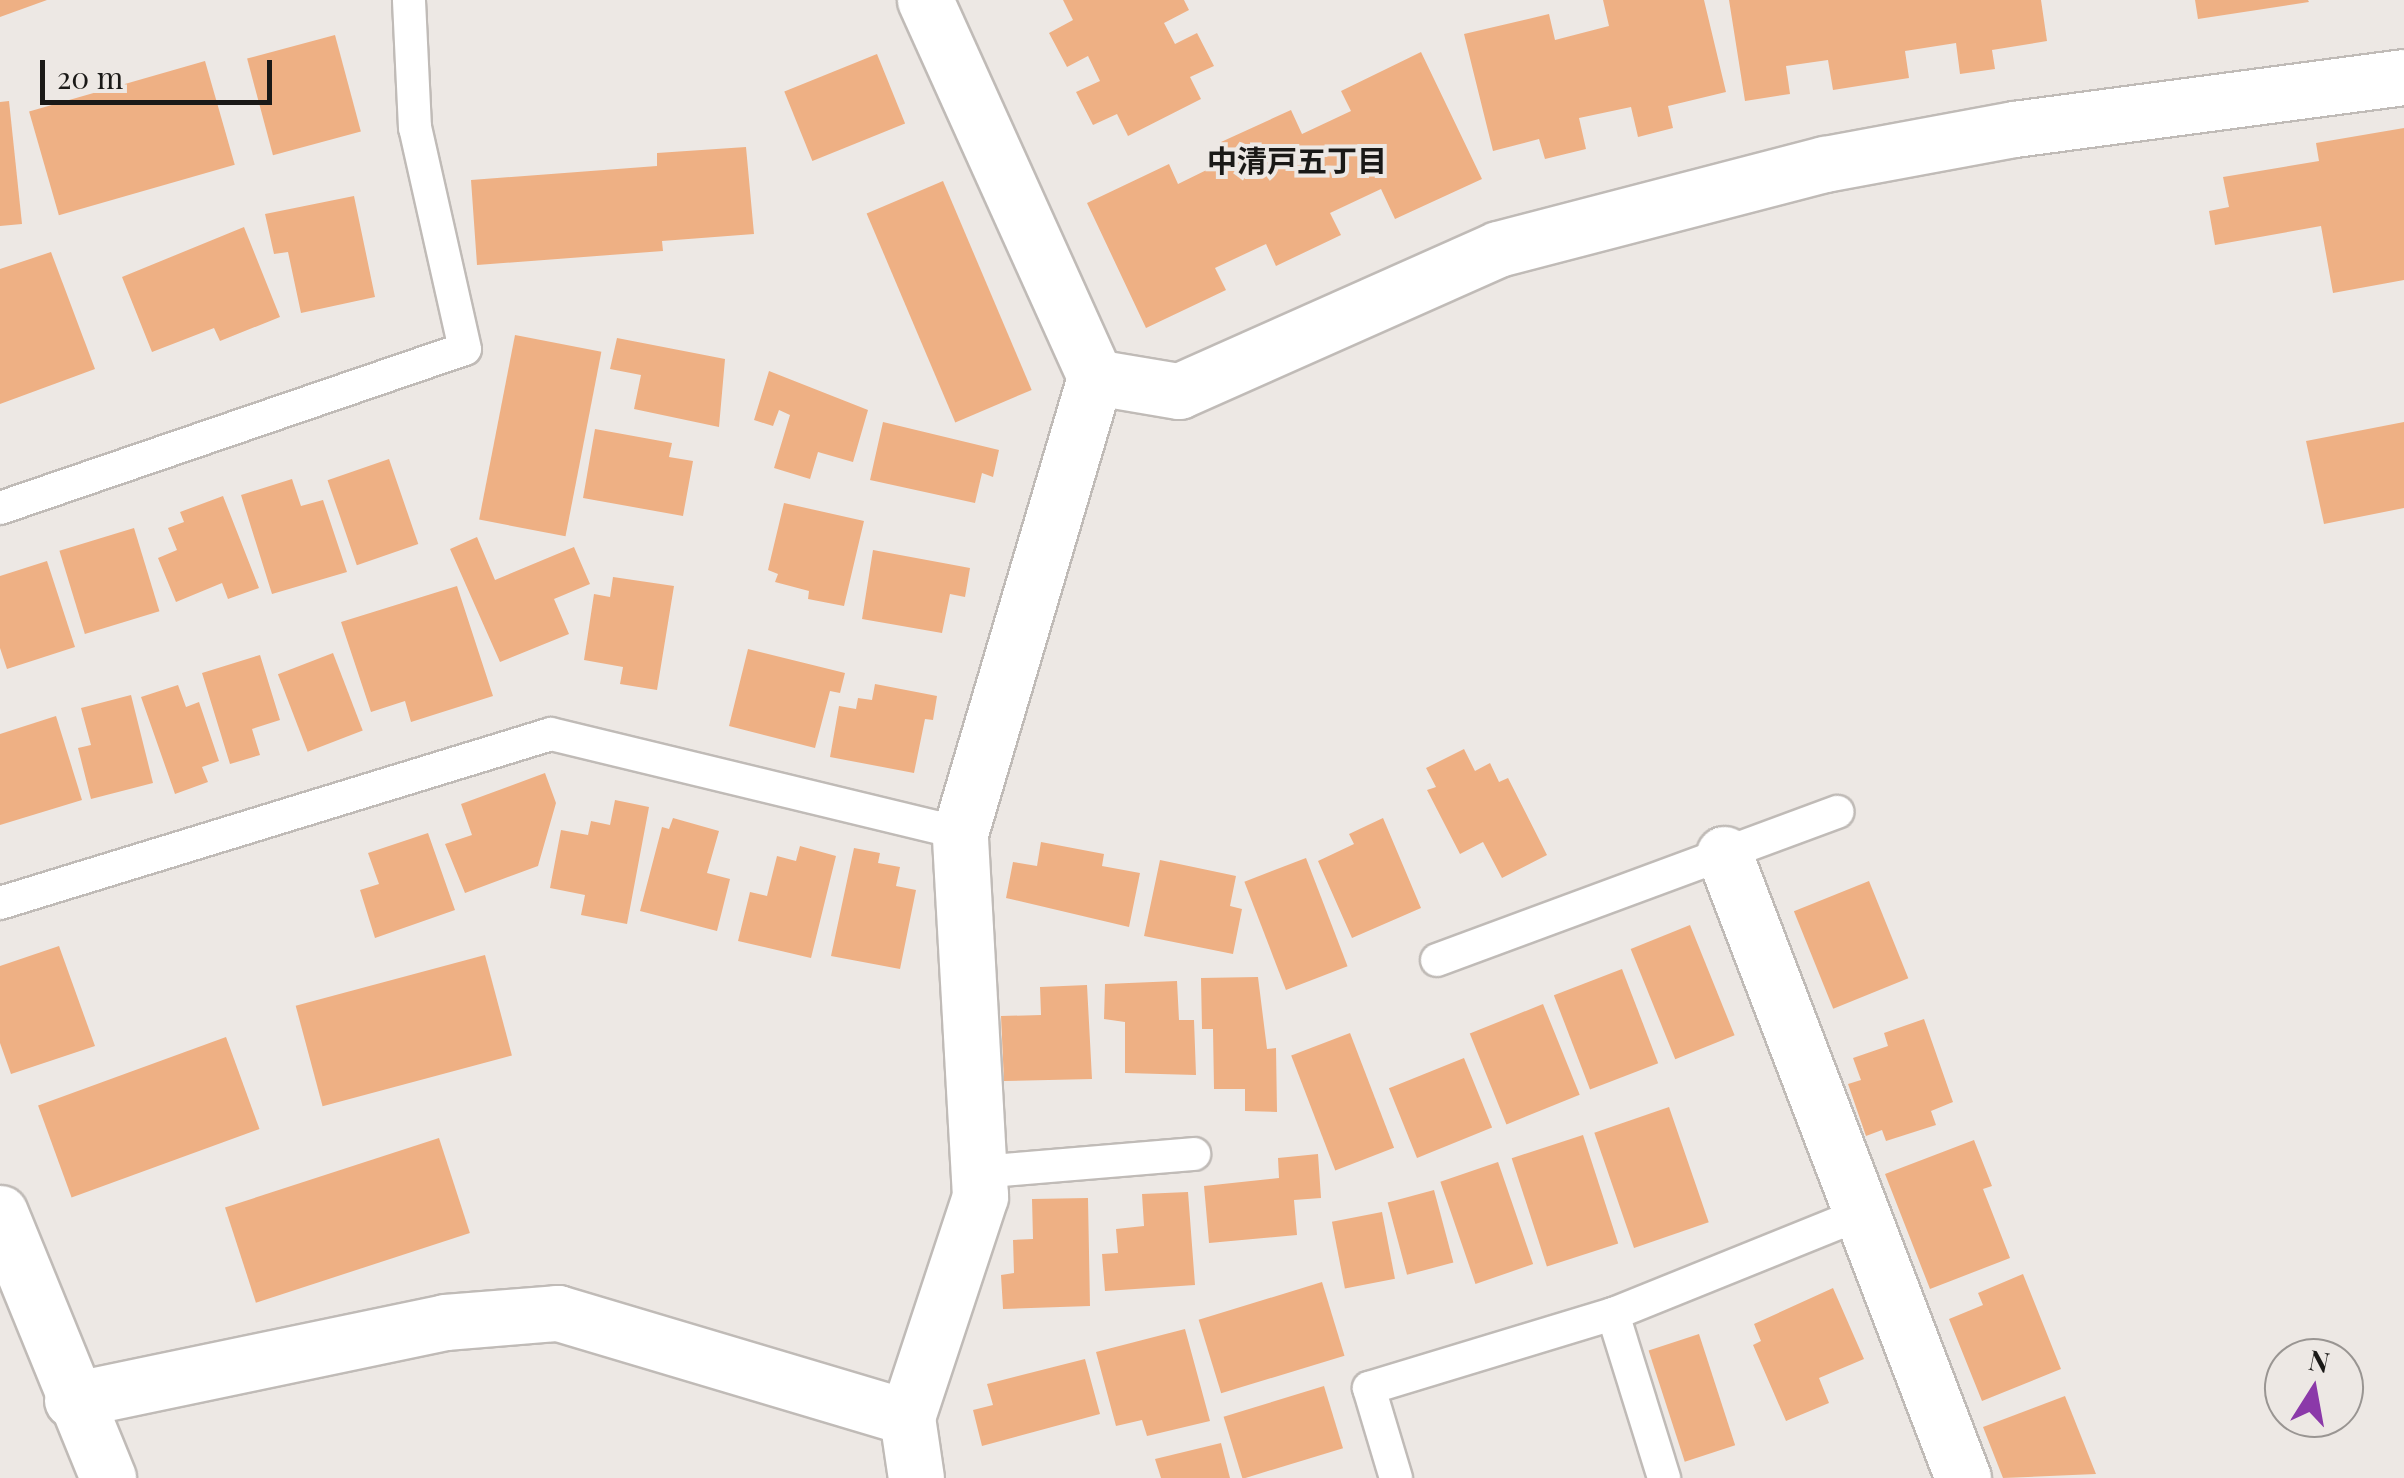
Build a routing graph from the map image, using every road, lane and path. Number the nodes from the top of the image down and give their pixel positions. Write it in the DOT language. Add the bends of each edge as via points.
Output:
graph roads {
  1 [pos="409,0"];
  2 [pos="926,0"];
  3 [pos="2404,77"];
  4 [pos="1094,377"];
  5 [pos="0,508"];
  6 [pos="1838,812"];
  7 [pos="960,833"];
  8 [pos="1724,854"];
  9 [pos="0,904"];
  10 [pos="1437,960"];
  11 [pos="1194,1154"];
  12 [pos="980,1172"];
  13 [pos="0,1214"];
  14 [pos="1860,1214"];
  15 [pos="1613,1314"];
  16 [pos="72,1400"];
  17 [pos="907,1418"];
  18 [pos="108,1478"];
  19 [pos="916,1478"];
  20 [pos="1396,1478"];
  21 [pos="1664,1478"];
  22 [pos="1963,1478"];
  1 -- 5 [label="lane" via="415,128 465,349"];
  2 -- 4 [label="street"];
  3 -- 4 [label="street" via="2014,129 1826,164 1498,248 1179,391"];
  4 -- 7 [label="street"];
  6 -- 8 [label="lane"];
  7 -- 9 [label="lane" via="551,734"];
  7 -- 12 [label="street"];
  8 -- 10 [label="lane"];
  8 -- 14 [label="street"];
  11 -- 12 [label="lane"];
  12 -- 17 [label="street" via="980,1196"];
  13 -- 16 [label="street"];
  14 -- 15 [label="lane"];
  14 -- 22 [label="street"];
  15 -- 20 [label="lane" via="1369,1388"];
  15 -- 21 [label="lane"];
  16 -- 17 [label="street" via="445,1322 558,1313"];
  16 -- 18 [label="street"];
  17 -- 19 [label="street"];
}
